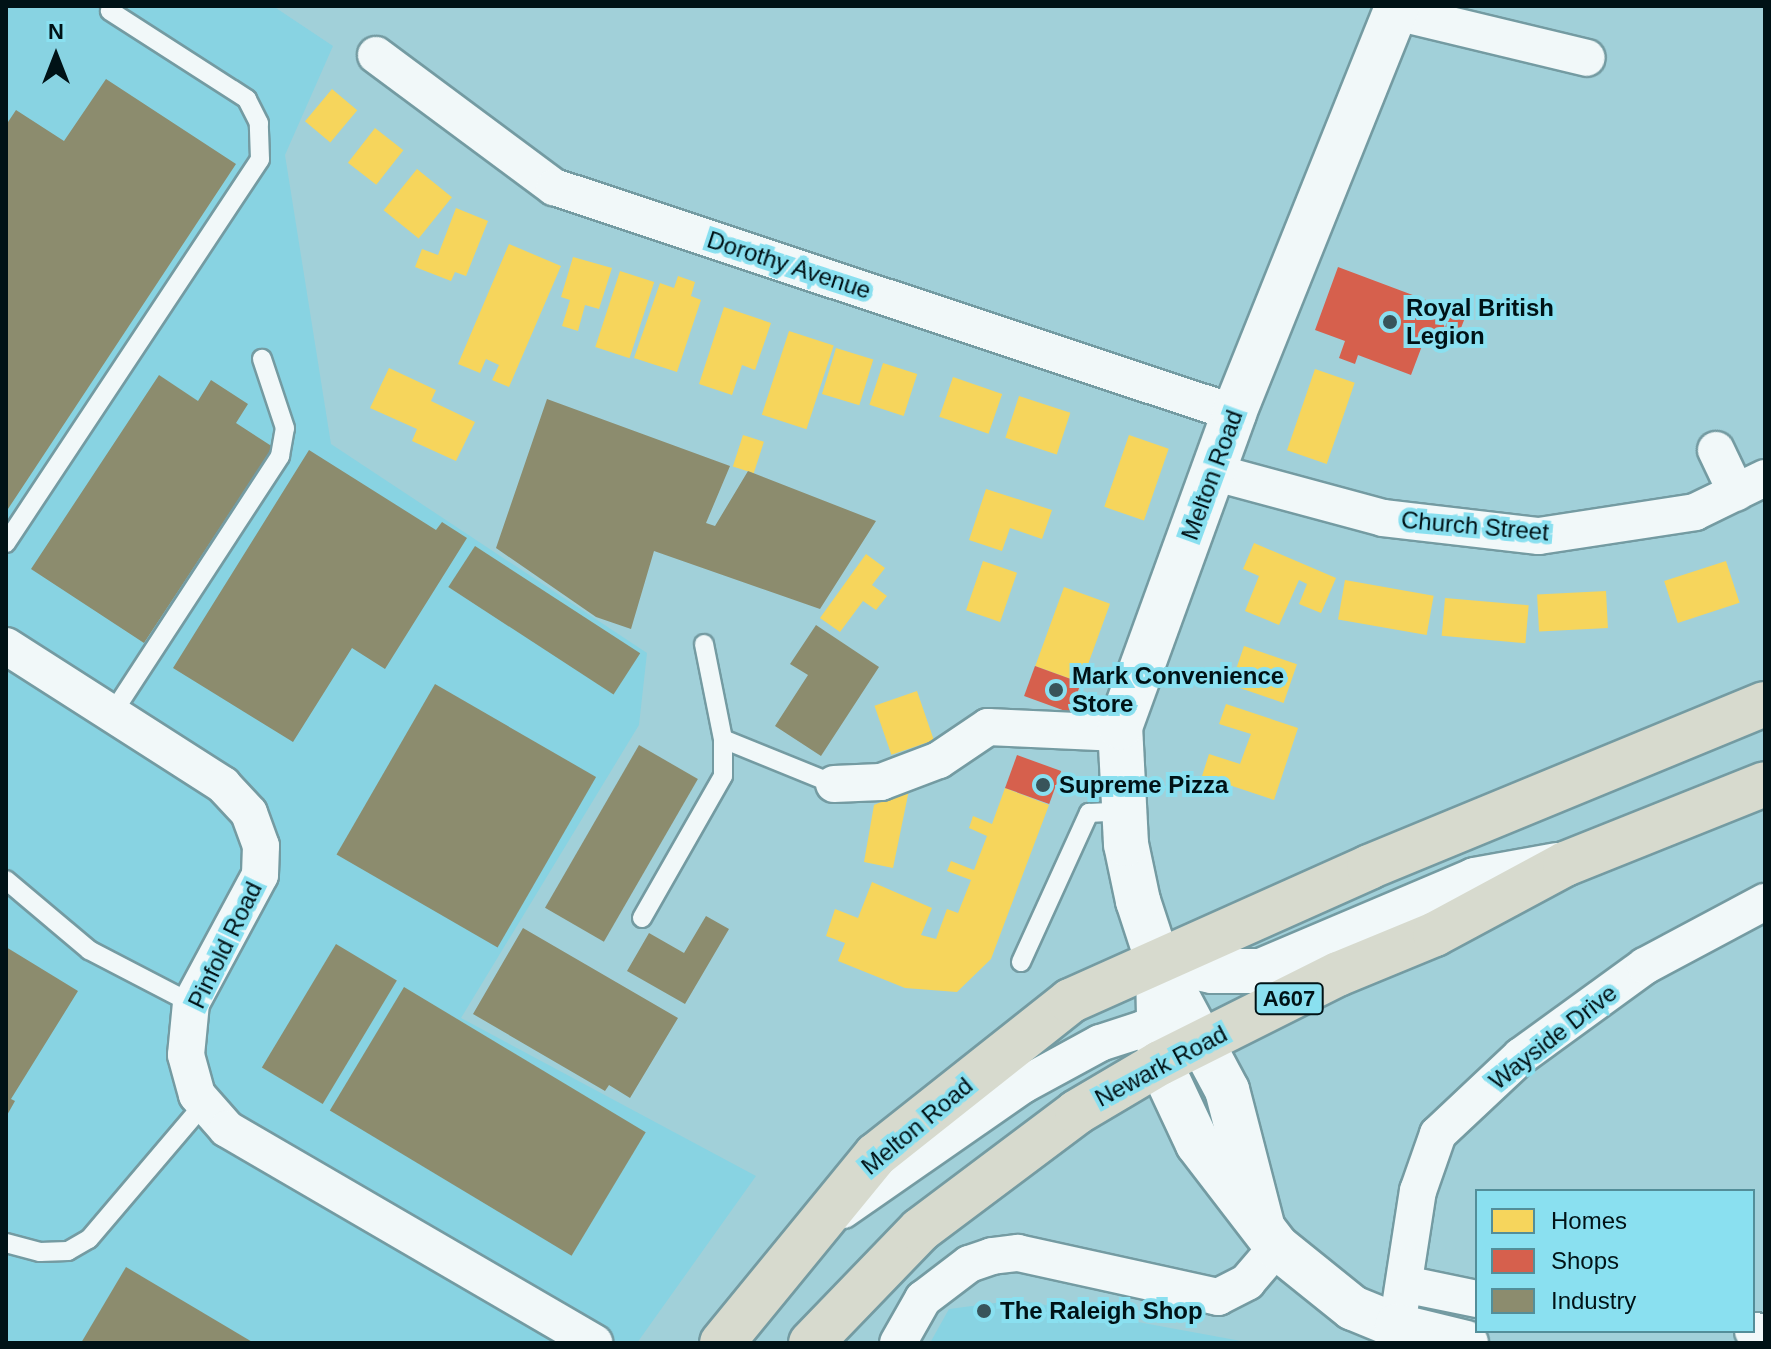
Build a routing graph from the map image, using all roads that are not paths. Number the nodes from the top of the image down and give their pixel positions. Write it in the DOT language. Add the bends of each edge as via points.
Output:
graph roads {
  1 [pos="1397,9"];
  2 [pos="110,11"];
  3 [pos="376,55"];
  4 [pos="1587,58"];
  5 [pos="262,359"];
  6 [pos="1234,413"];
  7 [pos="1716,450"];
  8 [pos="1213,472"];
  9 [pos="1750,485"];
  10 [pos="6,543"];
  11 [pos="704,644"];
  12 [pos="6,646"];
  13 [pos="1765,704"];
  14 [pos="112,714"];
  15 [pos="1120,733"];
  16 [pos="723,739"];
  17 [pos="834,784"];
  18 [pos="1765,784"];
  19 [pos="1125,811"];
  20 [pos="1565,864"];
  21 [pos="6,880"];
  22 [pos="1765,902"];
  23 [pos="642,918"];
  24 [pos="1157,959"];
  25 [pos="1021,962"];
  26 [pos="191,1003"];
  27 [pos="1202,1042"];
  28 [pos="1160,1046"];
  29 [pos="204,1104"];
  30 [pos="812,1231"];
  31 [pos="1270,1236"];
  32 [pos="6,1243"];
  33 [pos="1475,1299"];
  34 [pos="1401,1305"];
  35 [pos="594,1343"];
  36 [pos="722,1343"];
  37 [pos="811,1343"];
  38 [pos="898,1343"];
  39 [pos="1466,1343"];
  1 -- 4 [label="street"];
  1 -- 6 [label="street, Melton Road"];
  2 -- 10 [label="lane" via="247,99 259,123 260,159"];
  3 -- 6 [label="street, Dorothy Avenue" via="554,187"];
  5 -- 14 [label="lane" via="285,428 280,456"];
  6 -- 8 [label="street, Melton Road"];
  7 -- 9 [label="street, Church Street"];
  8 -- 9 [label="street, Church Street" via="1383,518 1539,536 1695,512"];
  8 -- 15 [label="street, Melton Road" via="1142,658"];
  11 -- 16 [label="lane"];
  12 -- 14 [label="street, Pinfold Road"];
  13 -- 24 [label="highway"];
  14 -- 26 [label="street, Pinfold Road" via="223,785 249,813 261,846 260,875"];
  15 -- 17 [label="street" via="988,727 939,760 881,782"];
  15 -- 19 [label="street, Melton Road"];
  16 -- 17 [label="lane"];
  16 -- 23 [label="lane" via="723,776"];
  18 -- 20 [label="highway, Newark Road / A607"];
  19 -- 24 [label="street, Melton Road" via="1138,901"];
  19 -- 25 [label="lane" via="1089,813"];
  20 -- 24 [label="street, A607" via="1475,880 1261,971 1201,969"];
  20 -- 27 [label="highway, Newark Road / A607" via="1435,934 1338,974"];
  21 -- 26 [label="lane" via="89,950"];
  22 -- 34 [label="street, Wayside Drive" via="1645,966 1521,1056 1438,1134 1418,1191"];
  24 -- 27 [label="street"];
  24 -- 28 [label="street"];
  24 -- 30 [label="highway, Melton Road" via="1070,1001 876,1155"];
  26 -- 29 [label="street, Pinfold Road" via="186,1055"];
  27 -- 28 [label="highway, Newark Road / A607"];
  27 -- 31 [label="street" via="1231,1101"];
  28 -- 30 [label="street" via="1123,1033 1023,1085"];
  28 -- 31 [label="street" via="1198,1144"];
  28 -- 37 [label="highway, Newark Road / A607" via="994,1171 857,1290"];
  29 -- 32 [label="lane" via="89,1239 68,1251 40,1252"];
  29 -- 35 [label="street, Pinfold Road" via="227,1129"];
  30 -- 36 [label="highway, Melton Road"];
  31 -- 34 [label="street" via="1353,1308"];
  31 -- 38 [label="street" via="1247,1282 1218,1297 1018,1253 992,1256 969,1264 923,1299"];
  33 -- 34 [label="street"];
  34 -- 39 [label="street"];
}
